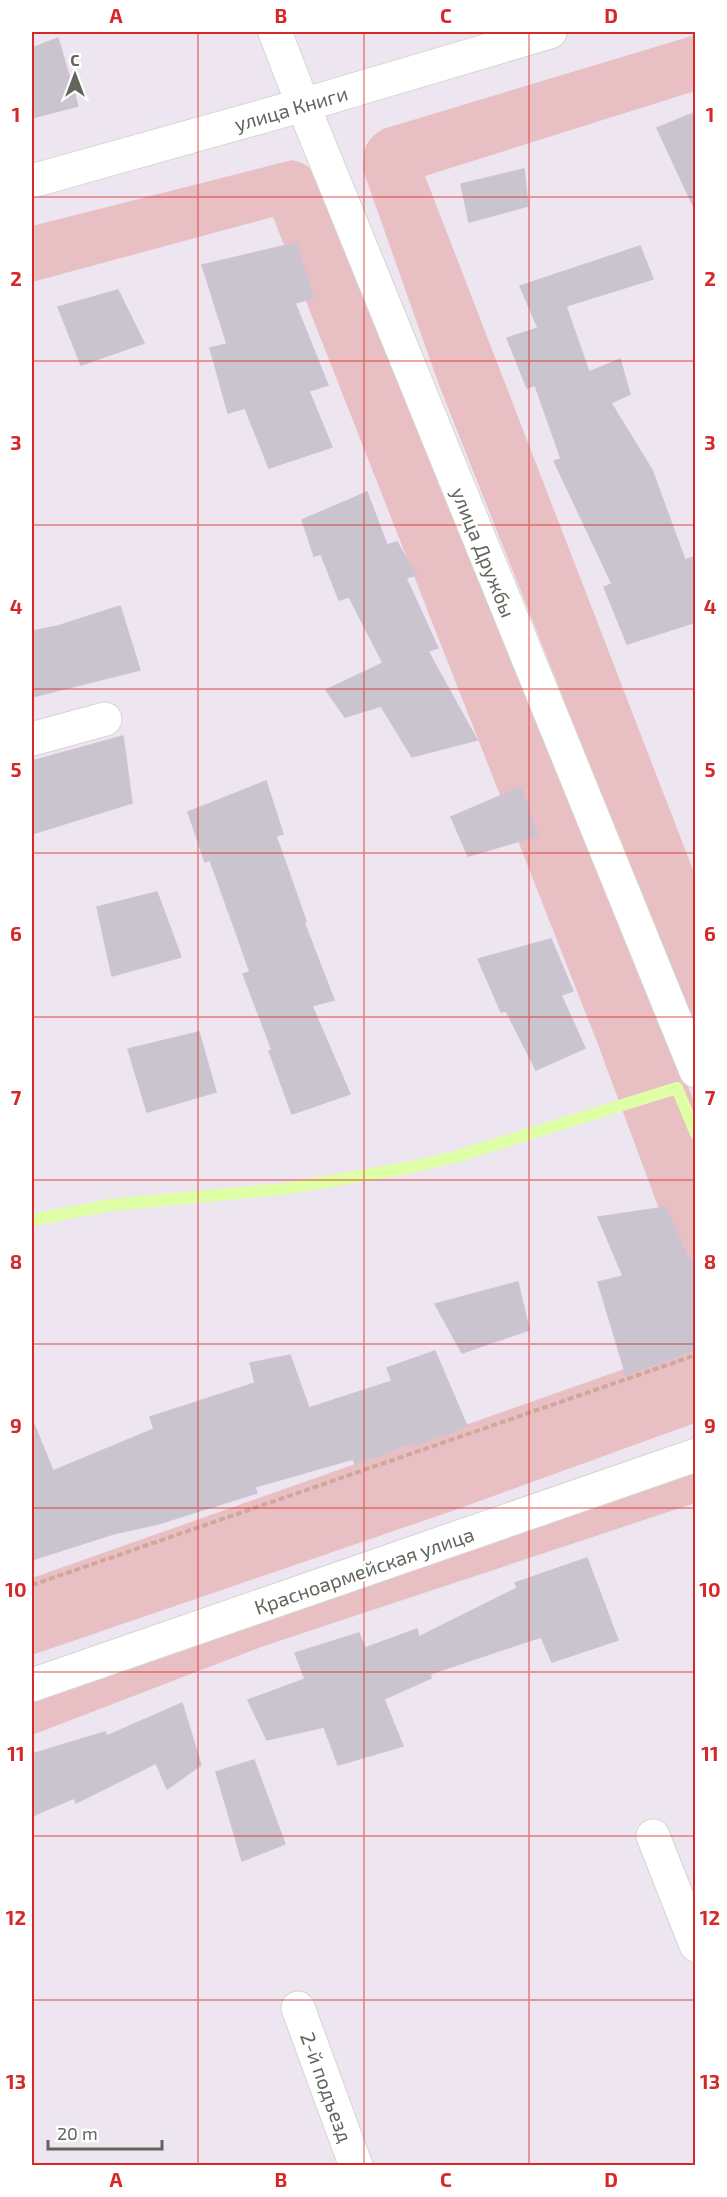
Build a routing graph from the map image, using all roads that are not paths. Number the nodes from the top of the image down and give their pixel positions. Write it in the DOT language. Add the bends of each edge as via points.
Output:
graph roads {
  1 [pos="275,32"];
  2 [pos="550,32"];
  3 [pos="303,105"];
  4 [pos="32,181"];
  5 [pos="105,719"];
  6 [pos="32,739"];
  7 [pos="696,1071"];
  8 [pos="696,1455"];
  9 [pos="32,1685"];
  10 [pos="653,1836"];
  11 [pos="696,1945"];
  12 [pos="298,2008"];
  13 [pos="356,2166"];
  1 -- 3 [label="street, улица Дружбы"];
  2 -- 3 [label="street, улица Книги"];
  3 -- 4 [label="street, улица Книги"];
  3 -- 7 [label="street, улица Дружбы"];
  5 -- 6 [label="street"];
  8 -- 9 [label="street, Красноармейская улица"];
  10 -- 11 [label="street"];
  12 -- 13 [label="street, 2-й подъезд"];
}
